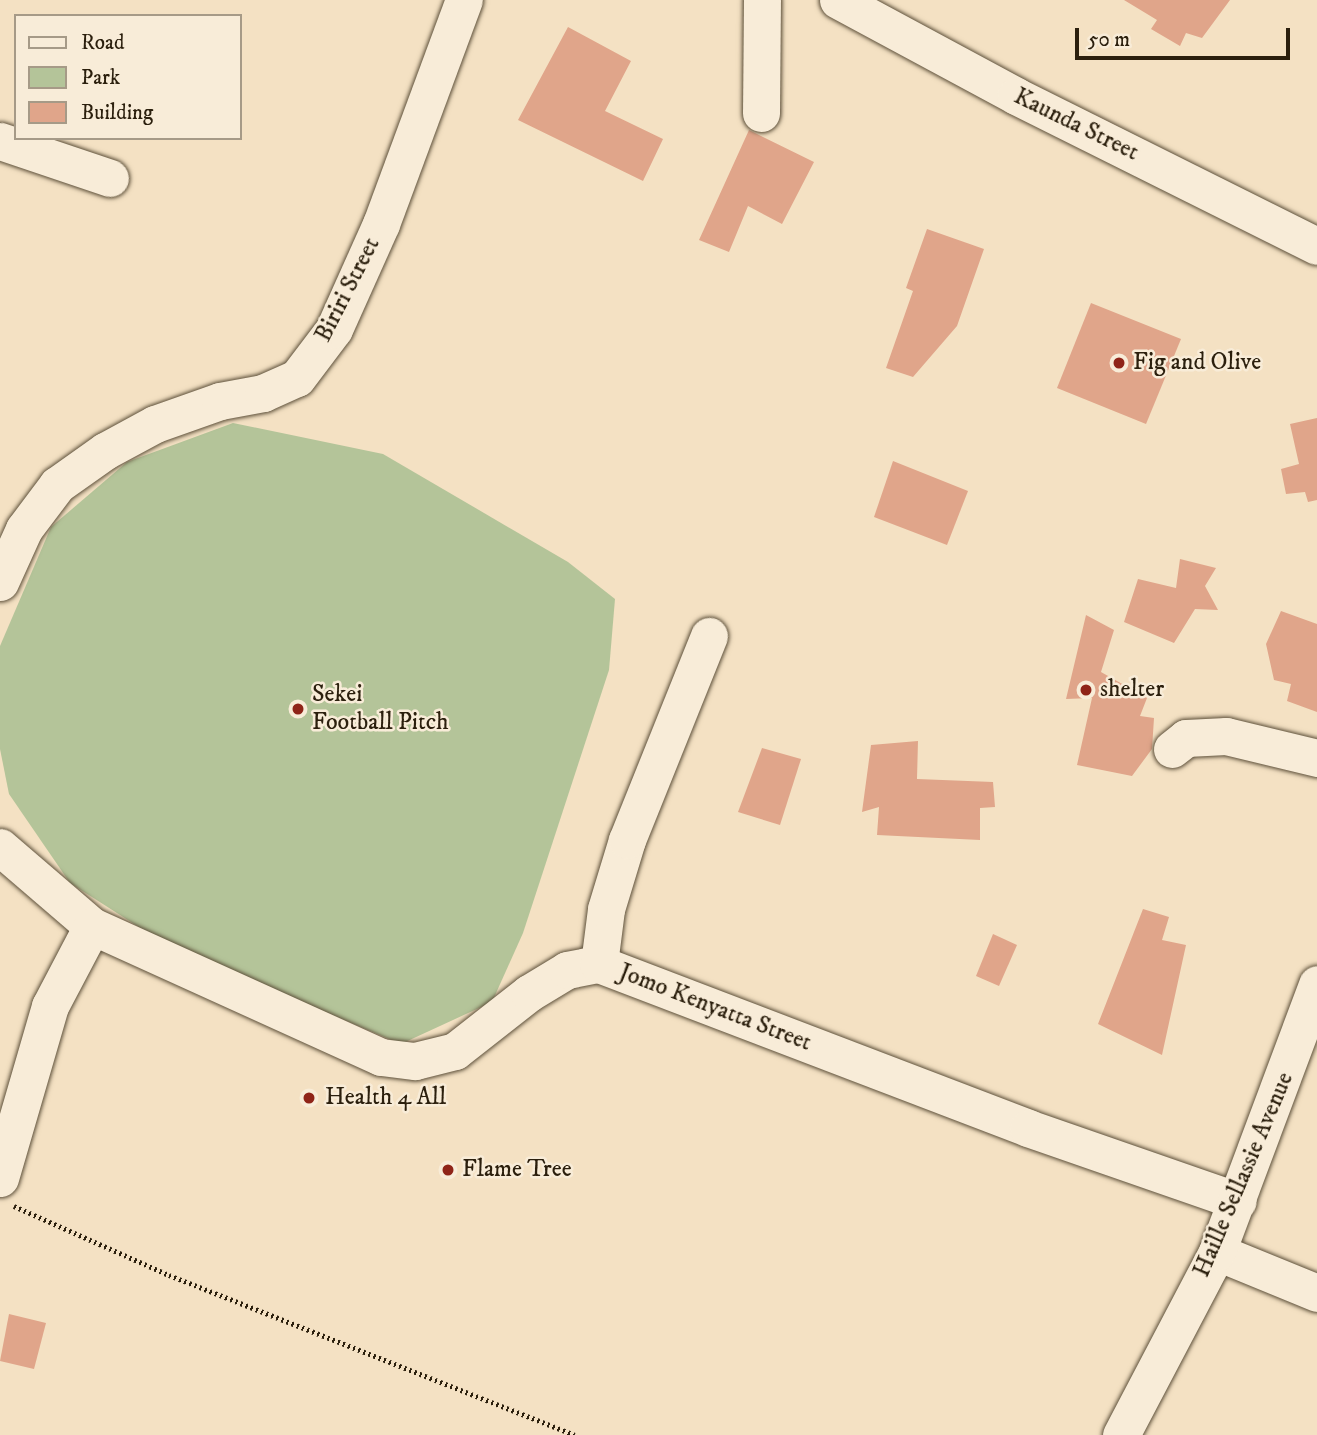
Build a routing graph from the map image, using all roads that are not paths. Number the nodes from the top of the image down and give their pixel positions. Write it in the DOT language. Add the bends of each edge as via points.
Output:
graph roads {
  1 [pos="464,0"];
  2 [pos="762,0"];
  3 [pos="838,0"];
  4 [pos="761,113"];
  5 [pos="0,141"];
  6 [pos="110,177"];
  7 [pos="1317,246"];
  8 [pos="0,582"];
  9 [pos="709,636"];
  10 [pos="1172,749"];
  11 [pos="1317,758"];
  12 [pos="0,846"];
  13 [pos="92,926"];
  14 [pos="599,964"];
  15 [pos="1317,984"];
  16 [pos="0,1178"];
  17 [pos="1238,1201"];
  18 [pos="1217,1252"];
  19 [pos="1317,1293"];
  20 [pos="1121,1435"];
  1 -- 8 [label="street, Biriri Street" via="381,225 334,329 297,378 263,393 220,401 155,424 105,451 57,485 24,529"];
  2 -- 4 [label="street"];
  3 -- 7 [label="street, Kaunda Street" via="1016,96"];
  5 -- 6 [label="street"];
  9 -- 14 [label="street" via="627,840 606,909"];
  10 -- 11 [label="street" via="1186,738 1215,735"];
  12 -- 13 [label="street, Jomo Kenyatta Street"];
  13 -- 14 [label="street, Jomo Kenyatta Street" via="381,1057 415,1061 455,1051 529,993 567,970"];
  13 -- 16 [label="street" via="50,1006"];
  14 -- 17 [label="street, Jomo Kenyatta Street" via="1028,1128"];
  15 -- 17 [label="street, Haille Sellassie Avenue"];
  17 -- 18 [label="street, Haille Sellassie Avenue"];
  18 -- 19 [label="street"];
  18 -- 20 [label="street, Haille Sellassie Avenue"];
}
